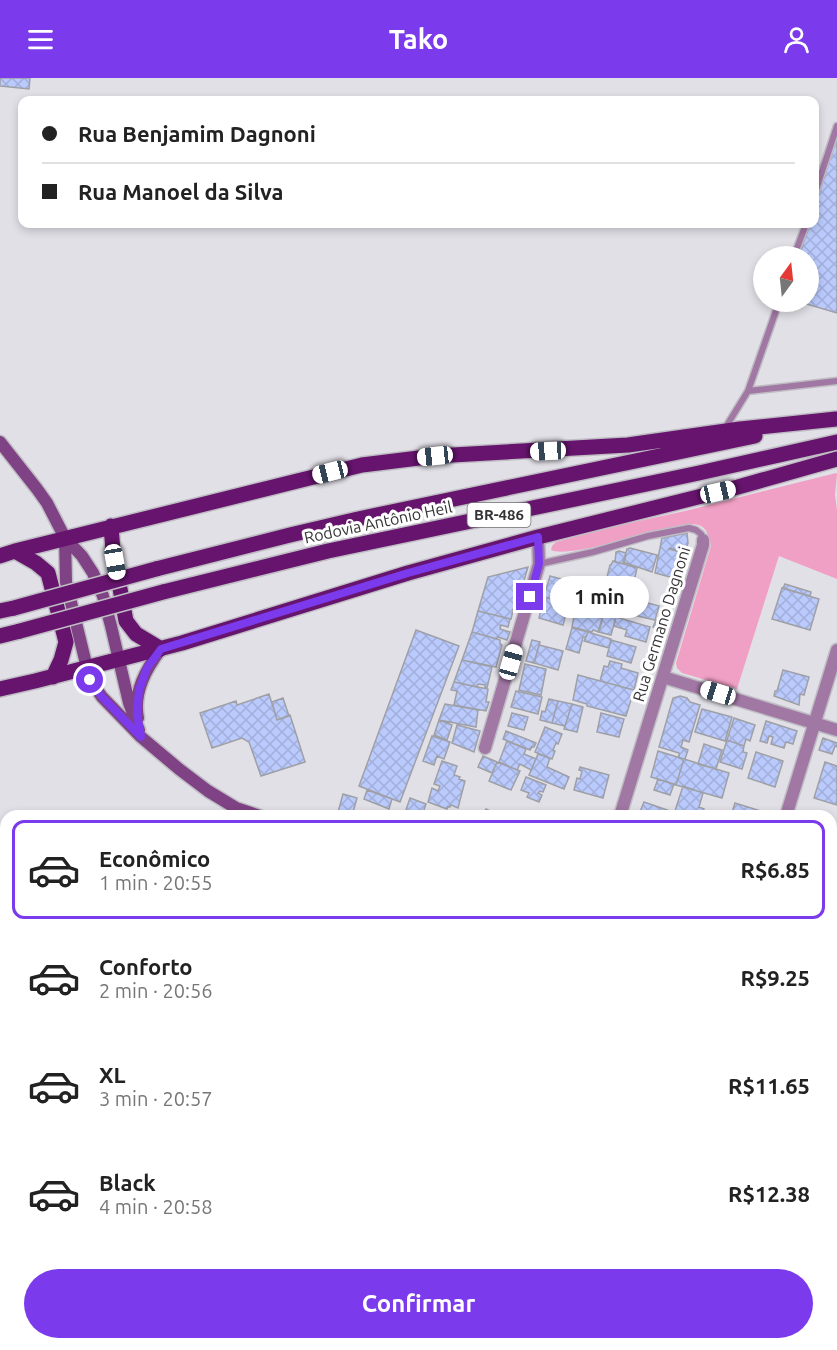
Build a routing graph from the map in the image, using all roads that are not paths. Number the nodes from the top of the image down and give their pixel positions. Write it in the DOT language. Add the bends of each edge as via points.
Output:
graph roads {
  1 [pos="837,126"];
  2 [pos="819,181"];
  3 [pos="804,228"];
  4 [pos="798,246"];
  5 [pos="776,312"];
  6 [pos="837,381"];
  7 [pos="748,391"];
  8 [pos="837,419"];
  9 [pos="723,431"];
  10 [pos="0,442"];
  11 [pos="837,442"];
  12 [pos="837,459"];
  13 [pos="111,526"];
  14 [pos="538,537"];
  15 [pos="65,538"];
  16 [pos="703,540"];
  17 [pos="15,551"];
  18 [pos="0,556"];
  19 [pos="539,564"];
  20 [pos="7,609"];
  21 [pos="0,636"];
  22 [pos="161,649"];
  23 [pos="837,650"];
  24 [pos="119,660"];
  25 [pos="87,668"];
  26 [pos="53,677"];
  27 [pos="663,677"];
  28 [pos="0,689"];
  29 [pos="814,723"];
  30 [pos="837,730"];
  31 [pos="141,737"];
  32 [pos="485,748"];
  33 [pos="242,810"];
  34 [pos="622,810"];
  35 [pos="788,810"];
  1 -- 2 [label="lane"];
  3 -- 4 [label="lane"];
  5 -- 7 [label="lane"];
  6 -- 7 [label="lane"];
  7 -- 9 [label="lane"];
  8 -- 9 [label="main road"];
  8 -- 20 [label="main road, Rodovia Antônio Heil / BR-486, bridge" via="358,519"];
  9 -- 13 [label="main road" via="628,445 435,456 362,465"];
  10 -- 15 [label="street" via="47,503"];
  11 -- 21 [label="main road, Rodovia Antônio Heil / BR-486, bridge" via="328,550"];
  12 -- 14 [label="main road" via="738,488"];
  13 -- 15 [label="main road"];
  13 -- 22 [label="main road" via="126,621 136,634"];
  14 -- 19 [label="street"];
  14 -- 22 [label="main road"];
  15 -- 17 [label="main road"];
  15 -- 24 [label="street" via="93,573"];
  15 -- 25 [label="street" via="66,582"];
  16 -- 19 [label="lane, Rua Germano Dagnoni" via="701,534 690,528"];
  16 -- 27 [label="street, Rua Germano Dagnoni"];
  17 -- 18 [label="main road"];
  17 -- 26 [label="main road" via="48,573 66,642"];
  19 -- 32 [label="street"];
  22 -- 24 [label="main road"];
  22 -- 31 [label="street" via="147,668 139,690 137,714"];
  23 -- 29 [label="street"];
  24 -- 25 [label="main road"];
  24 -- 31 [label="street"];
  25 -- 26 [label="main road"];
  25 -- 31 [label="street" via="102,697"];
  26 -- 28 [label="main road"];
  27 -- 29 [label="street"];
  27 -- 34 [label="street, Rua Germano Dagnoni"];
  29 -- 30 [label="street"];
  29 -- 35 [label="street"];
  31 -- 33 [label="street" via="208,791"];
}
